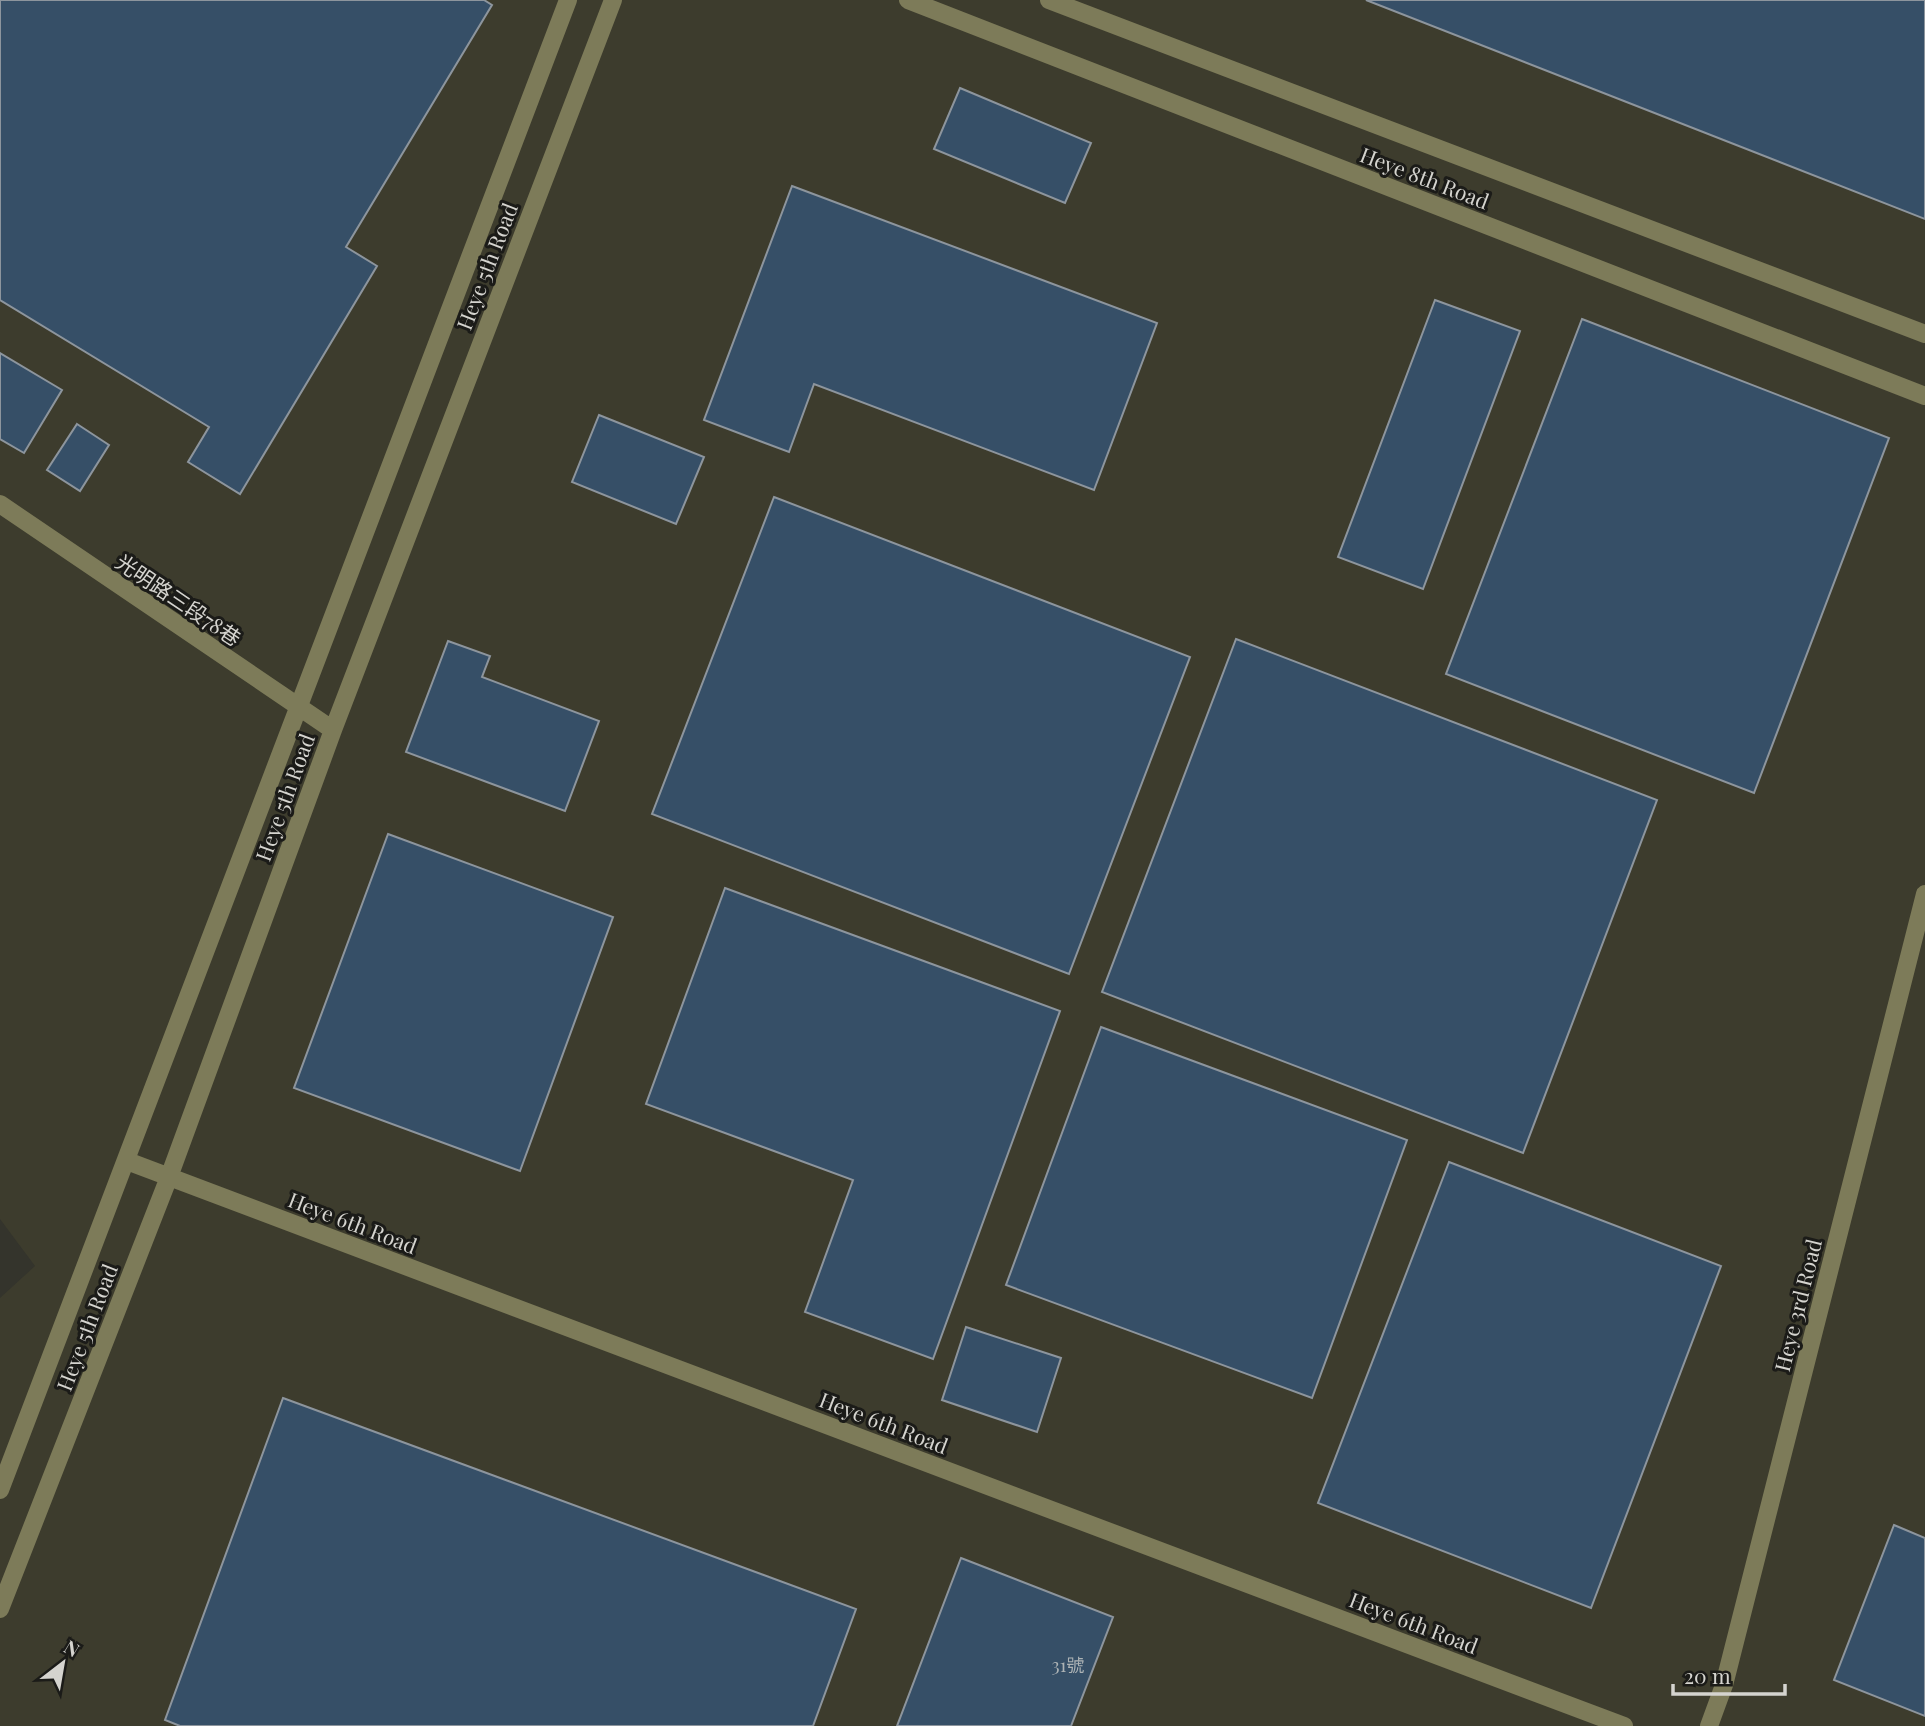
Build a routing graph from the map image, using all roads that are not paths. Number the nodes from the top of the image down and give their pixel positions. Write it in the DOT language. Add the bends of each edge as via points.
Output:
graph roads {
  1 [pos="568,0"];
  2 [pos="613,0"];
  3 [pos="908,0"];
  4 [pos="1049,0"];
  5 [pos="1925,334"];
  6 [pos="1925,396"];
  7 [pos="0,504"];
  8 [pos="300,708"];
  9 [pos="333,730"];
  10 [pos="1925,894"];
  11 [pos="127,1161"];
  12 [pos="169,1177"];
  13 [pos="0,1490"];
  14 [pos="0,1609"];
  15 [pos="1624,1726"];
  16 [pos="1709,1726"];
  1 -- 8 [label="street, Heye 5th Road"];
  2 -- 9 [label="street, Heye 5th Road"];
  3 -- 6 [label="street, Heye 8th Road"];
  4 -- 5 [label="street, Heye 8th Road"];
  7 -- 8 [label="street, 光明路三段78巷"];
  8 -- 9 [label="street, 光明路三段78巷"];
  8 -- 11 [label="street, Heye 5th Road"];
  9 -- 12 [label="street, Heye 5th Road"];
  10 -- 16 [label="street, Heye 3rd Road" via="1724,1685"];
  11 -- 12 [label="street, Heye 6th Road"];
  11 -- 13 [label="street, Heye 5th Road"];
  12 -- 14 [label="street, Heye 5th Road"];
  12 -- 15 [label="street, Heye 6th Road"];
}
